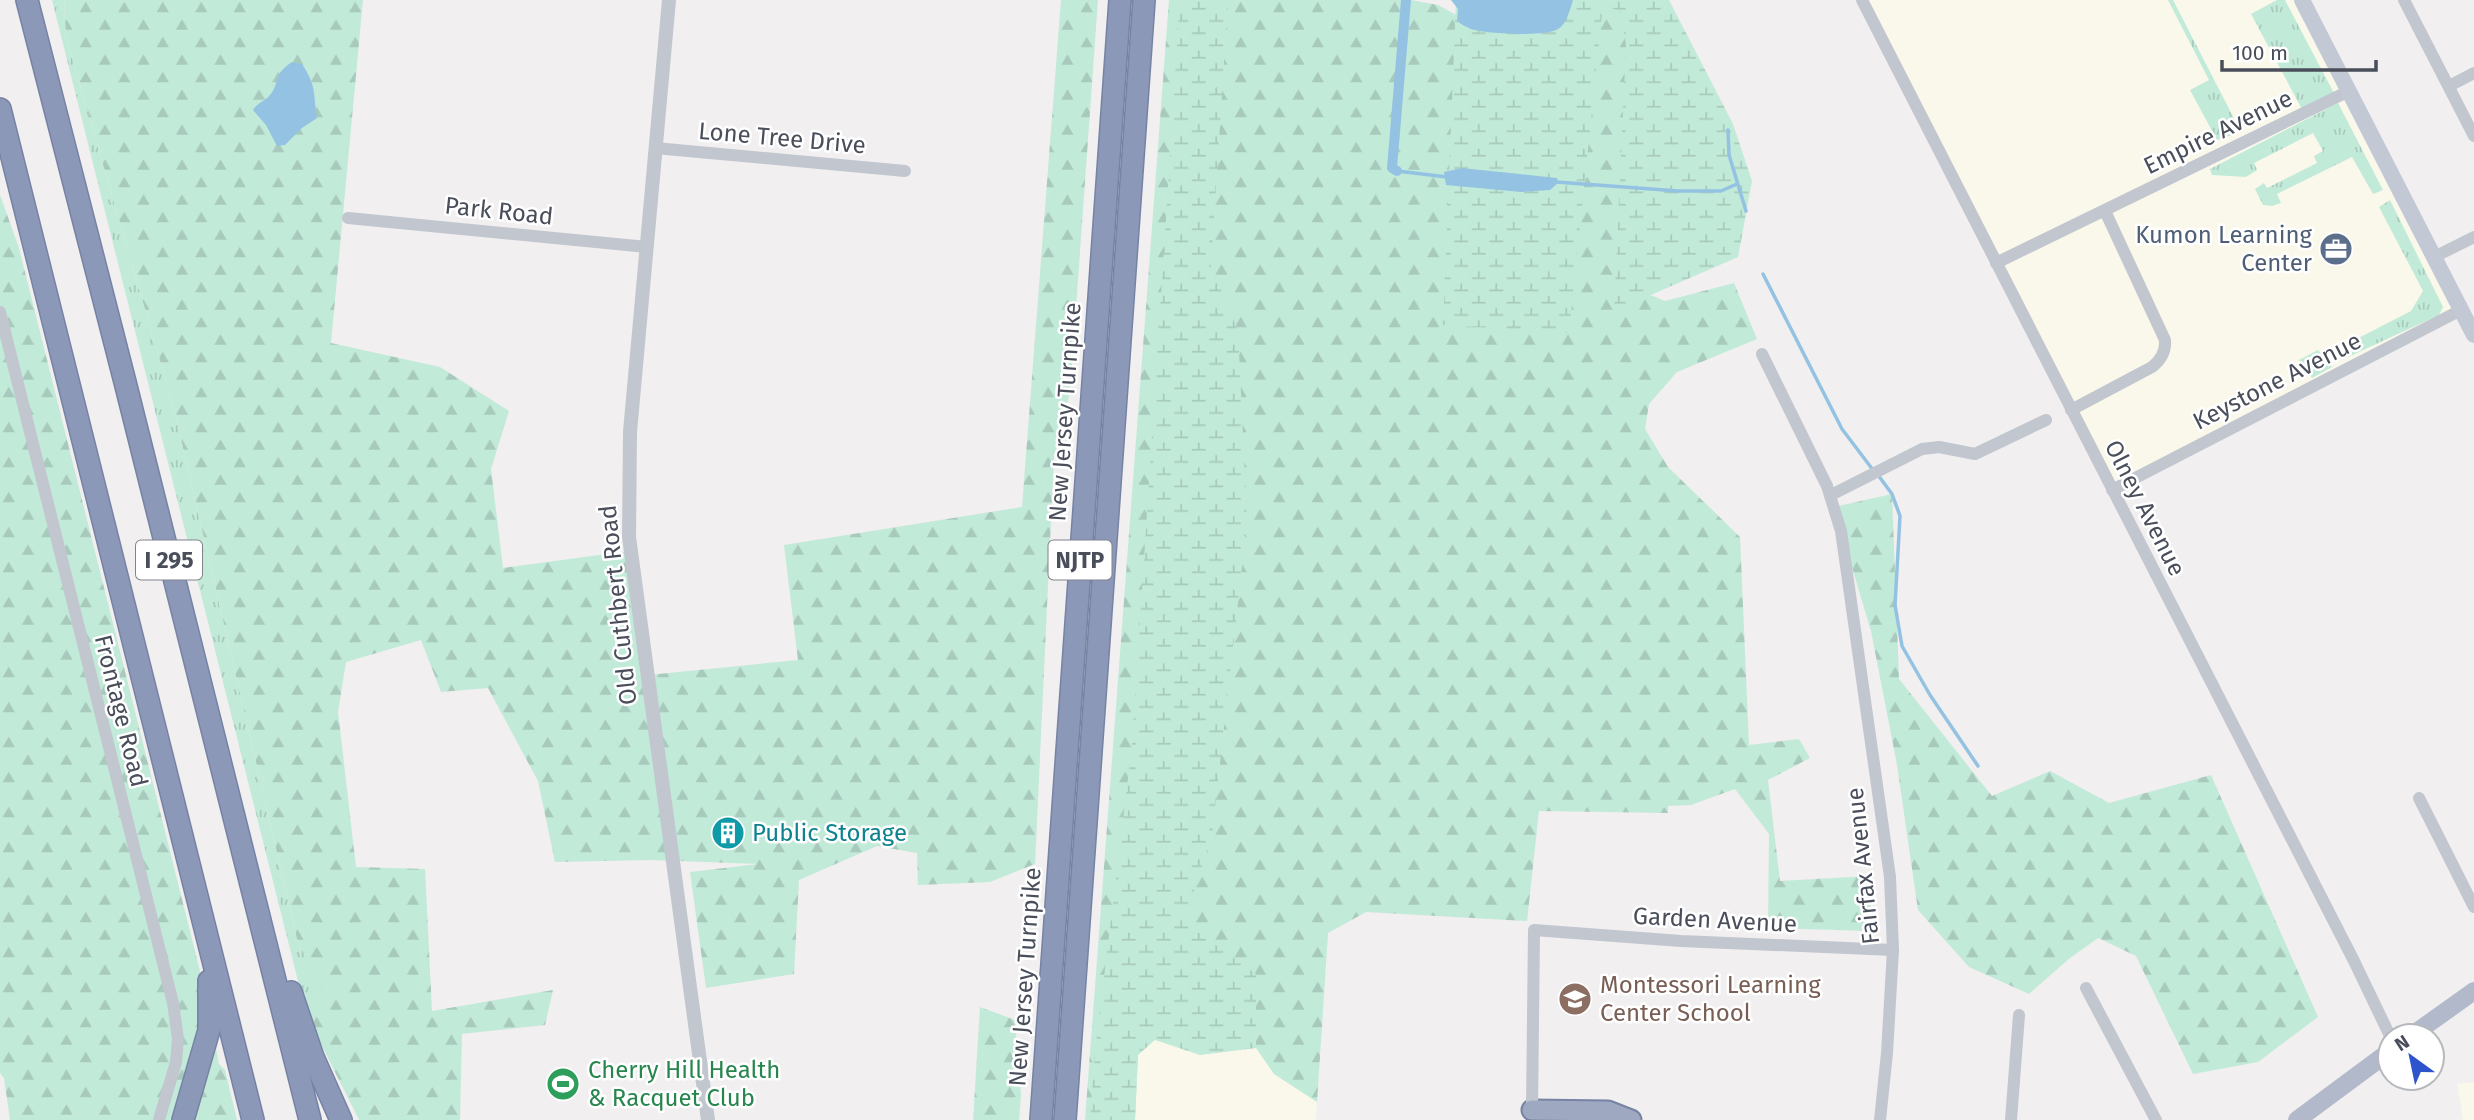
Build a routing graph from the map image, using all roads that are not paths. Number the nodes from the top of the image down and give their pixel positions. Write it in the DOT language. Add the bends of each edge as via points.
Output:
graph roads {
  1 [pos="27,0"];
  2 [pos="669,0"];
  3 [pos="1120,0"];
  4 [pos="1144,0"];
  5 [pos="1862,0"];
  6 [pos="2302,0"];
  7 [pos="2404,0"];
  8 [pos="2474,73"];
  9 [pos="2449,86"];
  10 [pos="2349,91"];
  11 [pos="0,109"];
  12 [pos="2474,136"];
  13 [pos="655,148"];
  14 [pos="905,171"];
  15 [pos="2105,211"];
  16 [pos="348,218"];
  17 [pos="2474,237"];
  18 [pos="647,247"];
  19 [pos="2434,257"];
  20 [pos="1996,263"];
  21 [pos="2461,310"];
  22 [pos="0,312"];
  23 [pos="2474,335"];
  24 [pos="1762,354"];
  25 [pos="2071,410"];
  26 [pos="2046,420"];
  27 [pos="2112,490"];
  28 [pos="1831,495"];
  29 [pos="227,793"];
  30 [pos="2419,798"];
  31 [pos="190,868"];
  32 [pos="2474,907"];
  33 [pos="1893,950"];
  34 [pos="2087,988"];
  35 [pos="2474,991"];
  36 [pos="2019,1015"];
  37 [pos="2383,1022"];
  38 [pos="2431,1022"];
  39 [pos="2376,1061"];
  40 [pos="1532,1115"];
  41 [pos="159,1120"];
  42 [pos="183,1120"];
  43 [pos="253,1120"];
  44 [pos="310,1120"];
  45 [pos="341,1120"];
  46 [pos="708,1120"];
  47 [pos="1041,1120"];
  48 [pos="1065,1120"];
  49 [pos="1631,1120"];
  50 [pos="1880,1120"];
  51 [pos="2011,1120"];
  52 [pos="2156,1120"];
  53 [pos="2297,1120"];
  1 -- 29 [label="highway, I 295"];
  2 -- 13 [label="street, Old Cuthbert Road"];
  3 -- 47 [label="highway, New Jersey Turnpike / NJTP"];
  4 -- 48 [label="highway, New Jersey Turnpike / NJTP"];
  5 -- 20 [label="street, Olney Avenue"];
  6 -- 10 [label="main road"];
  7 -- 9 [label="street"];
  8 -- 9 [label="street"];
  9 -- 12 [label="street"];
  10 -- 15 [label="street, Empire Avenue"];
  10 -- 19 [label="main road"];
  11 -- 31 [label="highway, I 295"];
  13 -- 14 [label="street, Lone Tree Drive"];
  13 -- 18 [label="street, Old Cuthbert Road"];
  15 -- 20 [label="street, Empire Avenue"];
  15 -- 25 [label="street" via="2166,349 2152,367"];
  16 -- 18 [label="street, Park Road"];
  17 -- 19 [label="street"];
  18 -- 46 [label="street, Old Cuthbert Road" via="630,432 629,537"];
  19 -- 21 [label="main road"];
  20 -- 25 [label="street, Olney Avenue"];
  21 -- 23 [label="main road"];
  21 -- 27 [label="street, Keystone Avenue"];
  22 -- 41 [label="street, Frontage Road" via="173,1003 176,1062"];
  24 -- 28 [label="street, Fairfax Avenue"];
  25 -- 27 [label="street, Olney Avenue"];
  26 -- 28 [label="street" via="1970,454 1939,447 1922,449"];
  27 -- 37 [label="street, Olney Avenue"];
  28 -- 33 [label="street, Fairfax Avenue" via="1841,531 1890,877"];
  29 -- 44 [label="highway, I 295"];
  29 -- 45 [label="highway" via="313,1057"];
  30 -- 32 [label="street"];
  31 -- 42 [label="highway" via="211,1005 209,1030"];
  31 -- 43 [label="highway, I 295"];
  33 -- 40 [label="street, Garden Avenue" via="1534,930"];
  33 -- 50 [label="street, Fairfax Avenue"];
  34 -- 52 [label="street"];
  35 -- 38 [label="main road"];
  36 -- 51 [label="street"];
  39 -- 53 [label="main road"];
  40 -- 49 [label="highway" via="1608,1111"];
}
